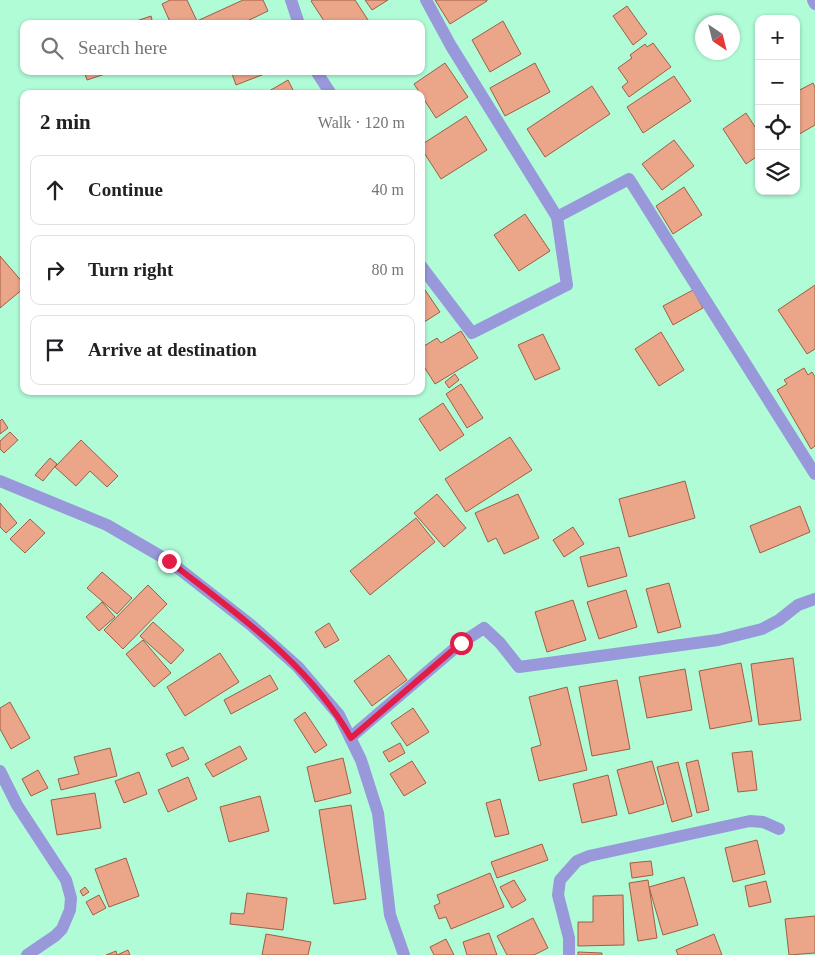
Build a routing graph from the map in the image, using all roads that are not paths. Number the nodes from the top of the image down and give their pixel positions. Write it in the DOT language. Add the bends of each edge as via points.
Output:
graph roads {
  1 [pos="291,0"];
  2 [pos="426,0"];
  3 [pos="813,0"];
  4 [pos="815,4"];
  5 [pos="298,20"];
  6 [pos="319,75"];
  7 [pos="328,90"];
  8 [pos="558,217"];
  9 [pos="425,271"];
  10 [pos="815,474"];
  11 [pos="0,481"];
  12 [pos="815,599"];
  13 [pos="351,738"];
  14 [pos="0,771"];
  15 [pos="779,829"];
  16 [pos="27,955"];
  17 [pos="404,955"];
  18 [pos="569,955"];
  1 -- 5 [label="street"];
  2 -- 8 [label="street" via="451,46"];
  3 -- 4 [label="street"];
  6 -- 7 [label="street"];
  8 -- 9 [label="street" via="567,285 472,333"];
  8 -- 10 [label="street" via="629,179"];
  11 -- 13 [label="street" via="107,525 169,561 251,625 298,667 339,715"];
  12 -- 13 [label="street" via="762,629 718,640 519,667 484,628 461,643"];
  13 -- 17 [label="street" via="378,813 390,915"];
  14 -- 16 [label="street" via="17,805 66,880 71,898 62,929"];
  15 -- 18 [label="street" via="750,821 576,861 560,880 558,894 569,938"];
}
